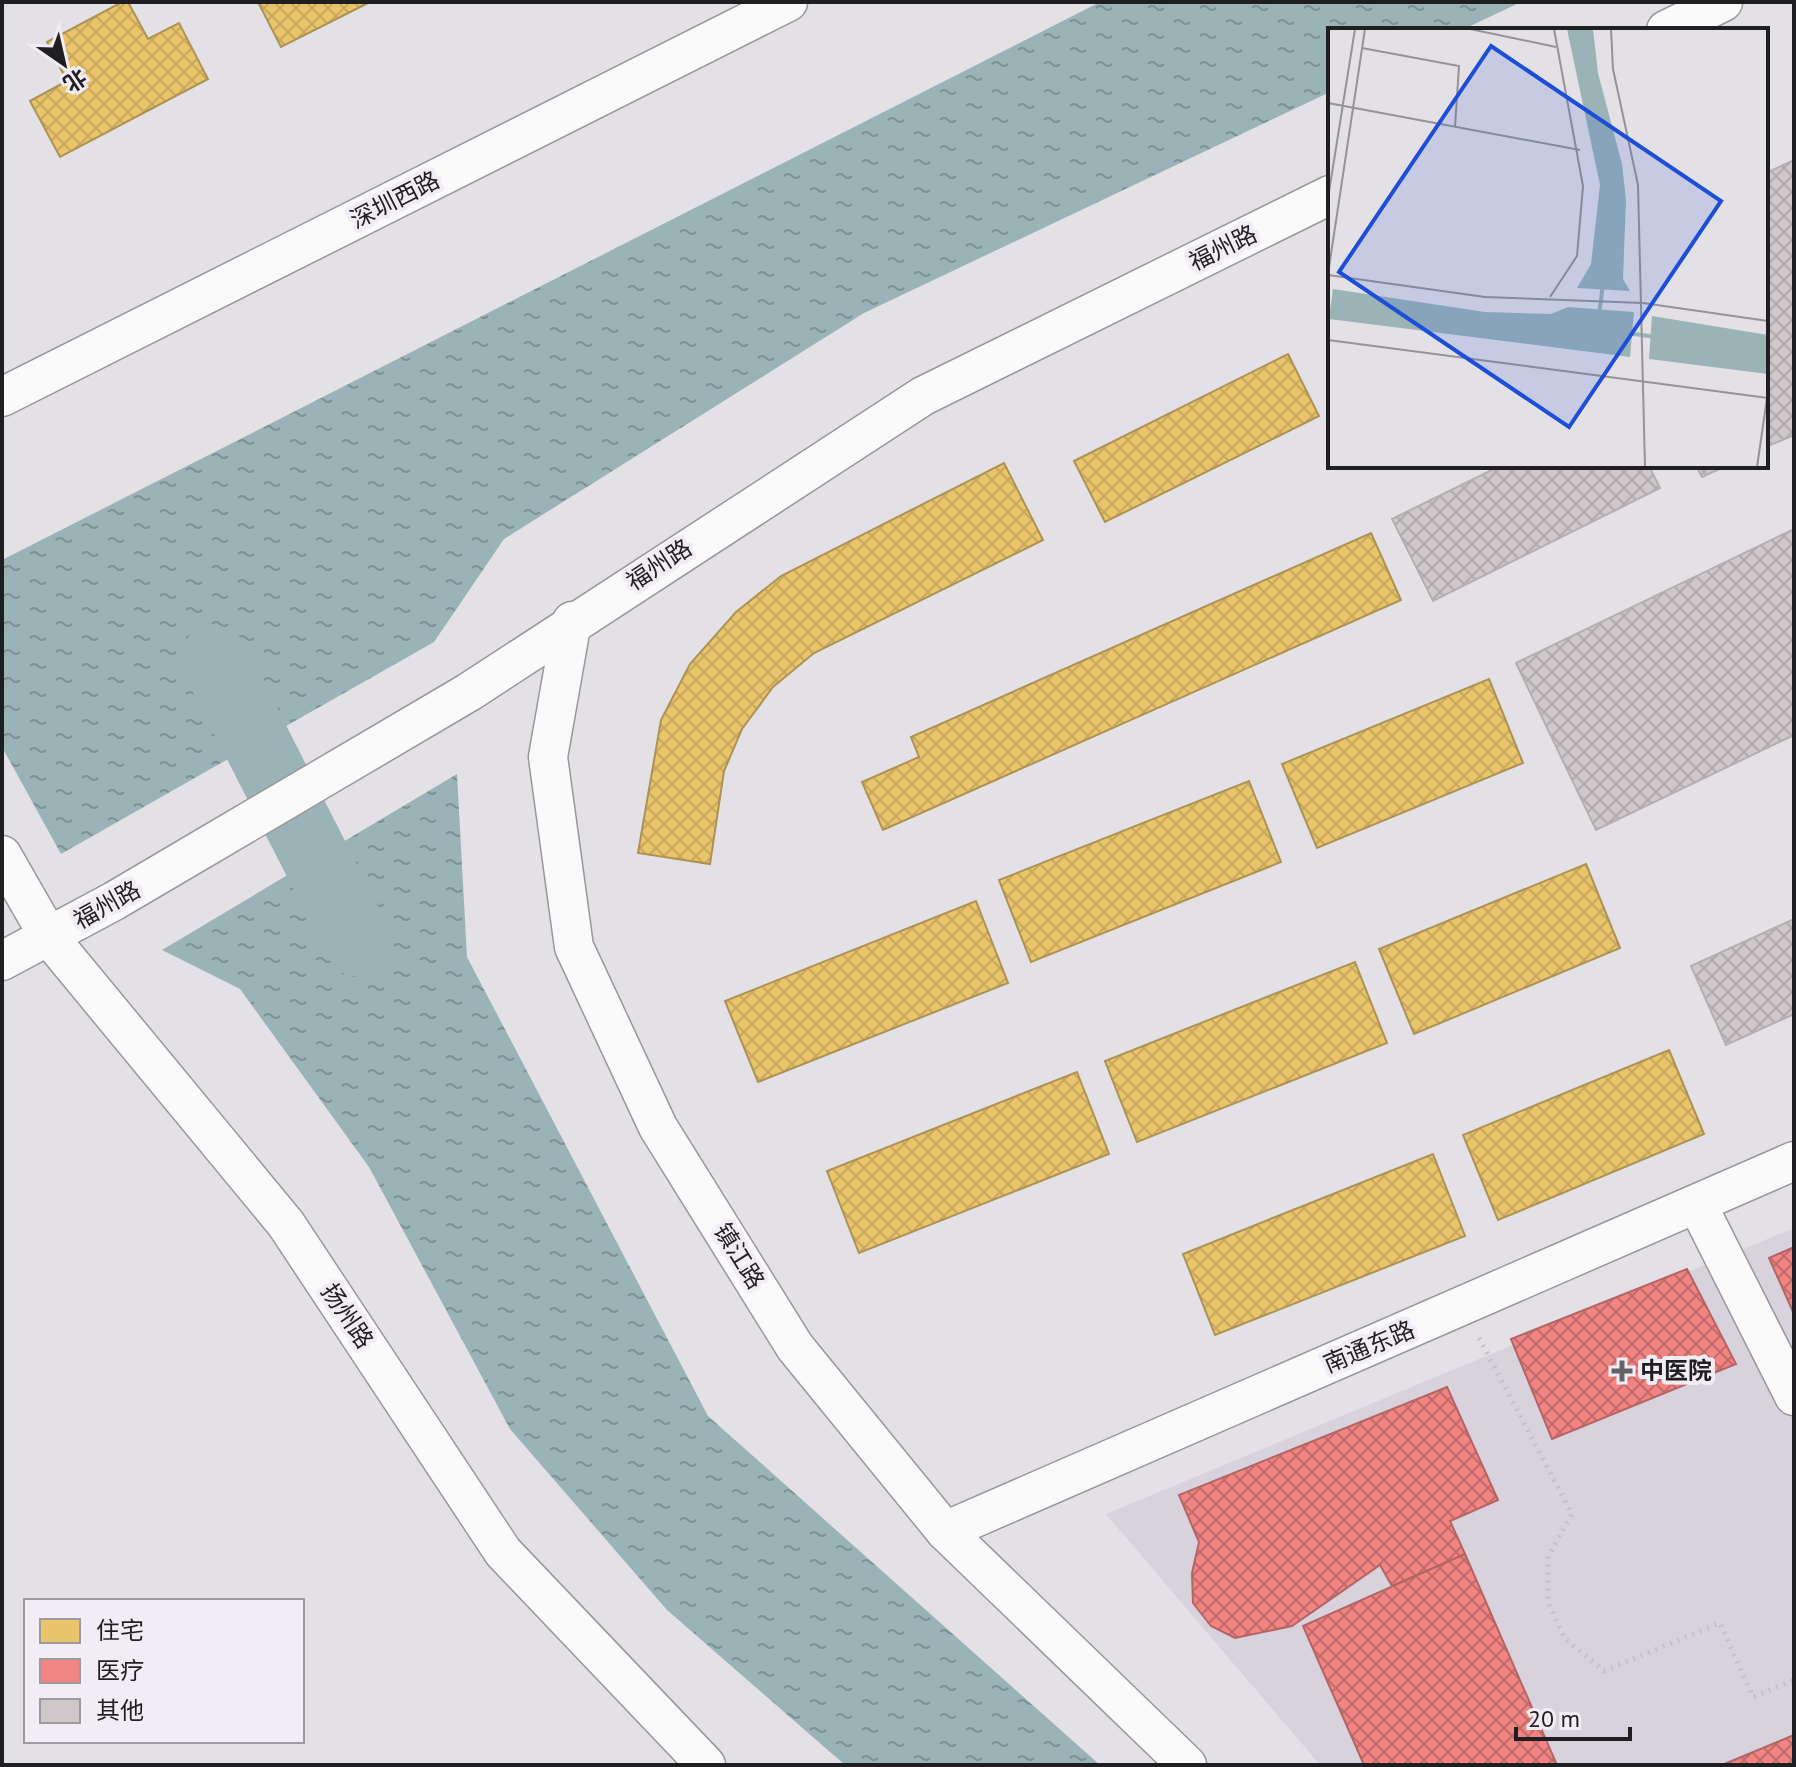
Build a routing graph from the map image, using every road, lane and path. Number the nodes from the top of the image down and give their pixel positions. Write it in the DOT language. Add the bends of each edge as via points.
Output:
graph roads {
  1 [pos="788,2"];
  2 [pos="1723,2"];
  3 [pos="1670,28"];
  4 [pos="1328,196"];
  5 [pos="2,397"];
  6 [pos="572,621"];
  7 [pos="9,867"];
  8 [pos="49,937"];
  9 [pos="2,961"];
  10 [pos="1794,1161"];
  11 [pos="1697,1204"];
  12 [pos="1463,1306"];
  13 [pos="1794,1396"];
  14 [pos="945,1531"];
  15 [pos="1794,1680"];
  16 [pos="706,1765"];
  17 [pos="1187,1765"];
  1 -- 5 [label="street, 深圳西路"];
  2 -- 3 [label="street"];
  4 -- 6 [label="street, 福州路" via="923,396"];
  6 -- 8 [label="street, 福州路" via="469,692"];
  6 -- 14 [label="street, 镇江路" via="548,757 574,947 658,1127 795,1347"];
  7 -- 8 [label="street, 扬州路"];
  8 -- 9 [label="street, 福州路"];
  8 -- 16 [label="street, 扬州路" via="286,1224 503,1552"];
  10 -- 11 [label="street, 南通东路"];
  11 -- 12 [label="street, 南通东路"];
  11 -- 13 [label="street"];
  12 -- 14 [label="street, 南通东路"];
  12 -- 15 [label="path" via="1572,1514 1548,1557 1548,1602 1565,1639 1604,1671 1720,1623 1753,1697"];
  14 -- 17 [label="street, 镇江路"];
}
